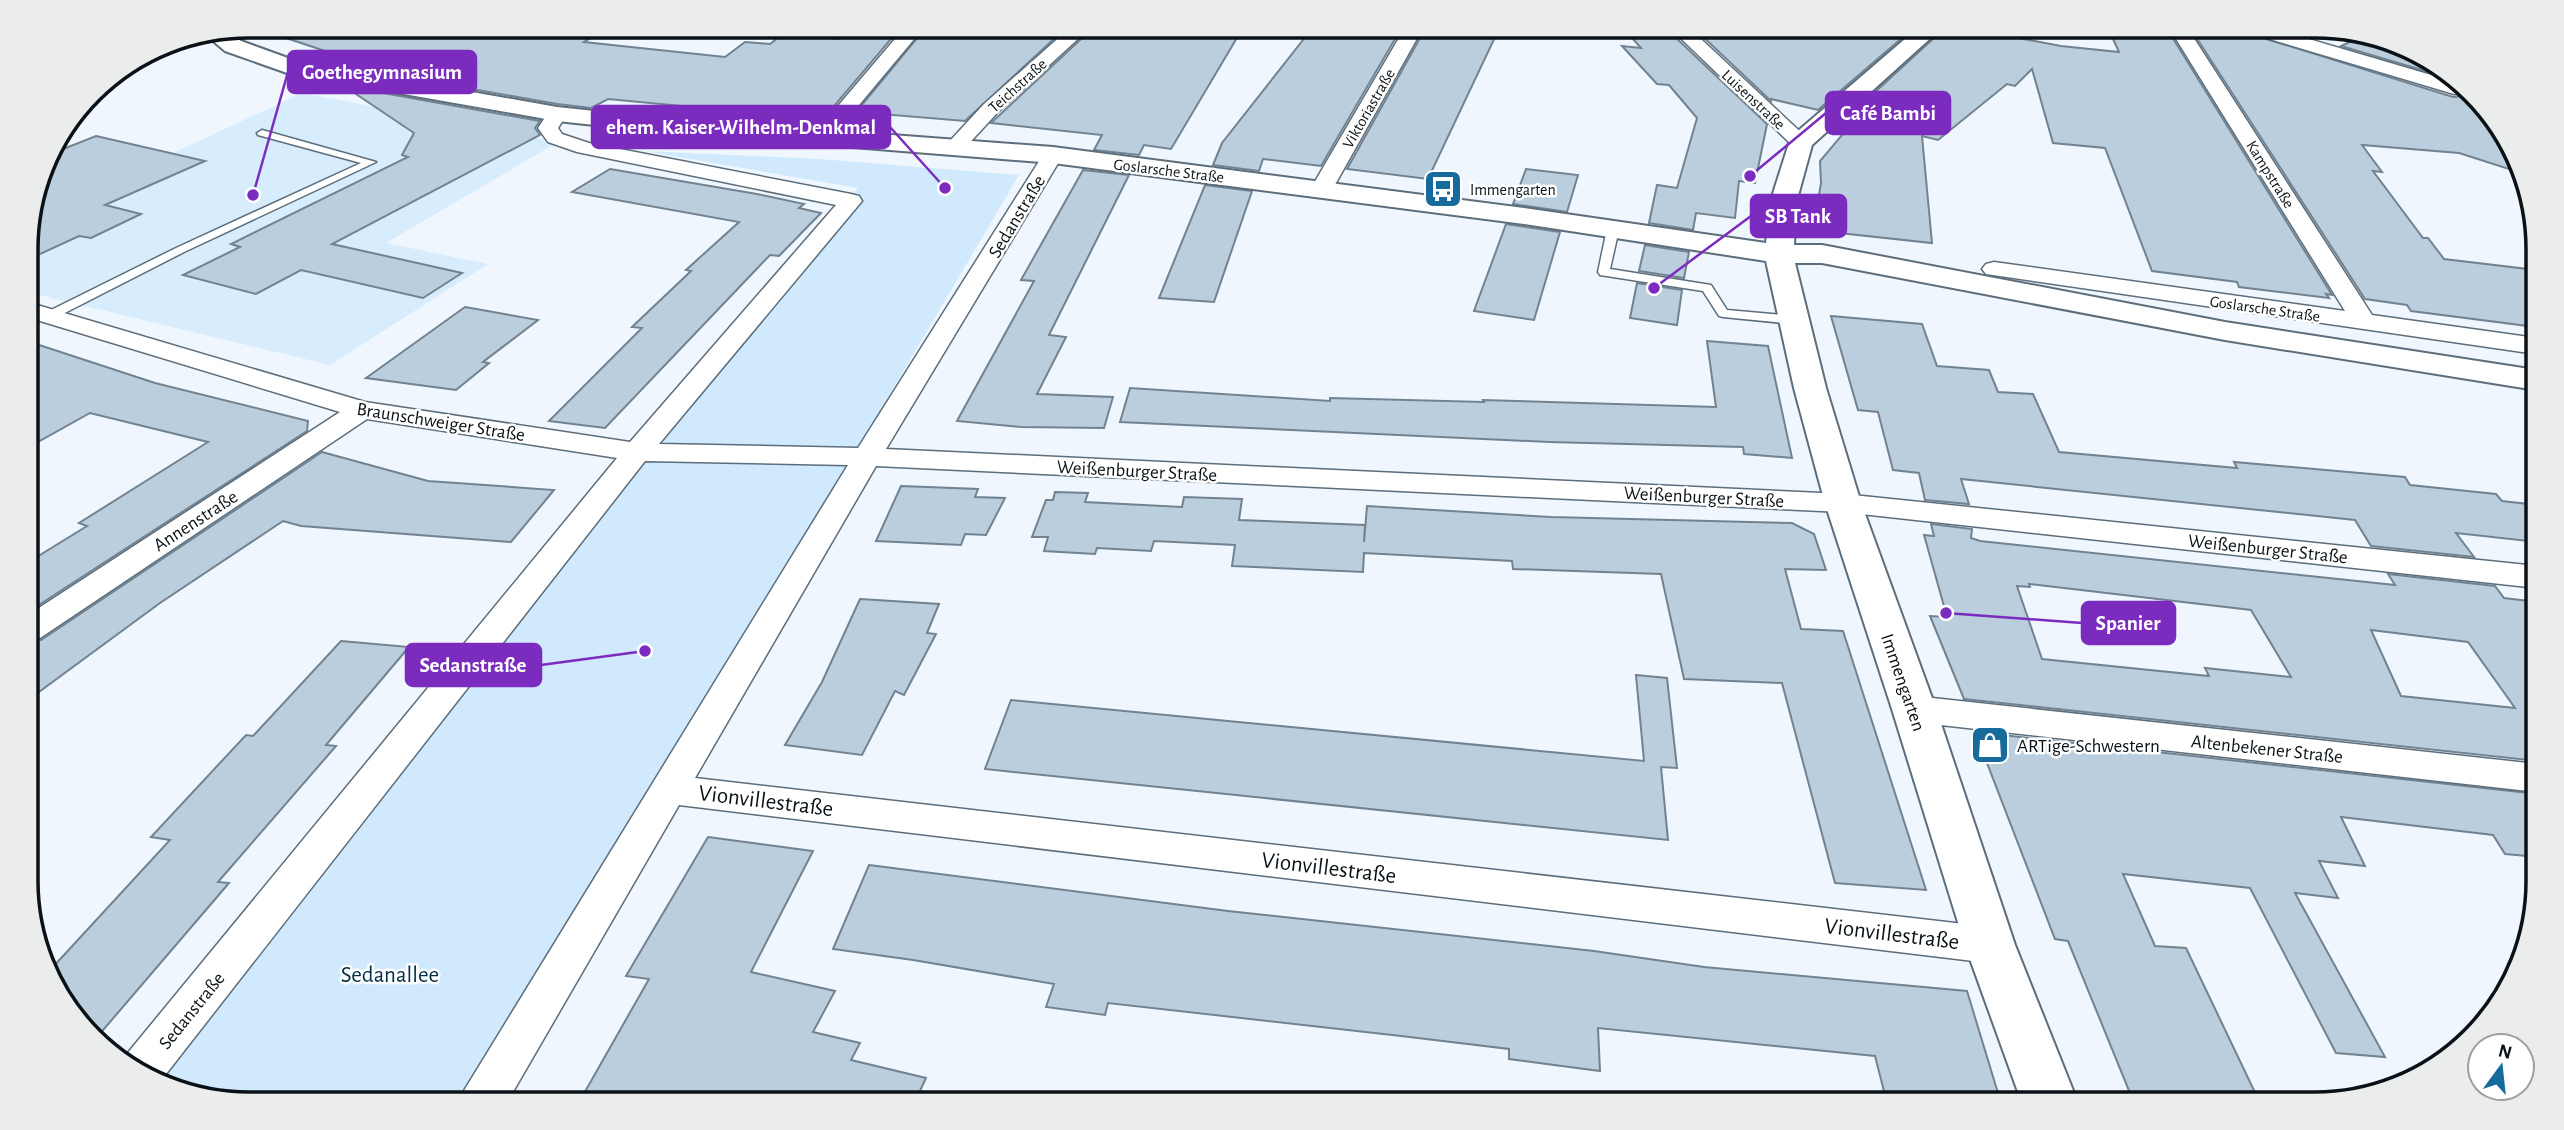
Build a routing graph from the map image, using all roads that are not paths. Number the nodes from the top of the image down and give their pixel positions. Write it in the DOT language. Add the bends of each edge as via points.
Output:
graph roads {
  1 [pos="905,39"];
  2 [pos="1068,39"];
  3 [pos="1408,39"];
  4 [pos="1691,39"];
  5 [pos="1918,39"];
  6 [pos="2185,39"];
  7 [pos="2289,39"];
  8 [pos="225,40"];
  9 [pos="2448,86"];
  10 [pos="557,114"];
  11 [pos="262,133"];
  12 [pos="822,137"];
  13 [pos="1800,142"];
  14 [pos="955,147"];
  15 [pos="1053,155"];
  16 [pos="1321,190"];
  17 [pos="1613,229"];
  18 [pos="1779,254"];
  19 [pos="1994,269"];
  20 [pos="39,313"];
  21 [pos="39,313"];
  22 [pos="1794,320"];
  23 [pos="2364,322"];
  24 [pos="2526,345"];
  25 [pos="2526,379"];
  26 [pos="2526,398"];
  27 [pos="362,410"];
  28 [pos="637,452"];
  29 [pos="867,457"];
  30 [pos="1843,503"];
  31 [pos="2526,576"];
  32 [pos="39,623"];
  33 [pos="1914,709"];
  34 [pos="2526,777"];
  35 [pos="668,789"];
  36 [pos="1990,945"];
  37 [pos="147,1064"];
  38 [pos="2045,1091"];
  39 [pos="488,1092"];
  1 -- 12 [label="street"];
  2 -- 14 [label="street, Teichstraße"];
  3 -- 16 [label="street, Viktoriastraße"];
  4 -- 13 [label="street, Luisenstraße"];
  5 -- 13 [label="main road"];
  6 -- 23 [label="street, Kampstraße"];
  7 -- 9 [label="street"];
  8 -- 10 [label="main road, Goslarsche Straße" via="290,67"];
  10 -- 12 [label="main road, Goslarsche Straße"];
  10 -- 28 [label="street, Sedanstraße" via="548,128 555,138 584,148 851,201"];
  11 -- 20 [label="lane" via="371,162"];
  12 -- 14 [label="main road, Goslarsche Straße"];
  13 -- 18 [label="main road, Immengarten" via="1783,203"];
  14 -- 15 [label="main road, Goslarsche Straße"];
  15 -- 16 [label="main road, Goslarsche Straße"];
  15 -- 29 [label="street, Sedanstraße"];
  16 -- 17 [label="main road, Goslarsche Straße"];
  17 -- 18 [label="main road, Goslarsche Straße"];
  17 -- 22 [label="lane" via="1604,272 1707,288 1723,313"];
  18 -- 22 [label="main road, Immengarten"];
  18 -- 25 [label="main road" via="1822,254 2225,331"];
  18 -- 26 [label="main road" via="1817,271 2161,338"];
  19 -- 23 [label="street, Goslarsche Straße"];
  21 -- 27 [label="street, Braunschweiger Straße"];
  22 -- 30 [label="main road, Immengarten"];
  23 -- 24 [label="street, Goslarsche Straße"];
  27 -- 28 [label="street, Braunschweiger Straße"];
  27 -- 32 [label="street, Annenstraße"];
  28 -- 29 [label="street, Braunschweiger Straße"];
  28 -- 37 [label="street, Sedanstraße"];
  29 -- 30 [label="street, Weißenburger Straße"];
  29 -- 35 [label="street, Sedanstraße"];
  30 -- 31 [label="street, Weißenburger Straße"];
  30 -- 33 [label="main road, Immengarten"];
  33 -- 34 [label="street, Altenbekener Straße"];
  33 -- 36 [label="main road, Immengarten"];
  35 -- 36 [label="street, Vionvillestraße"];
  35 -- 39 [label="street, Sedanstraße"];
  36 -- 38 [label="main road, Immengarten"];
}
